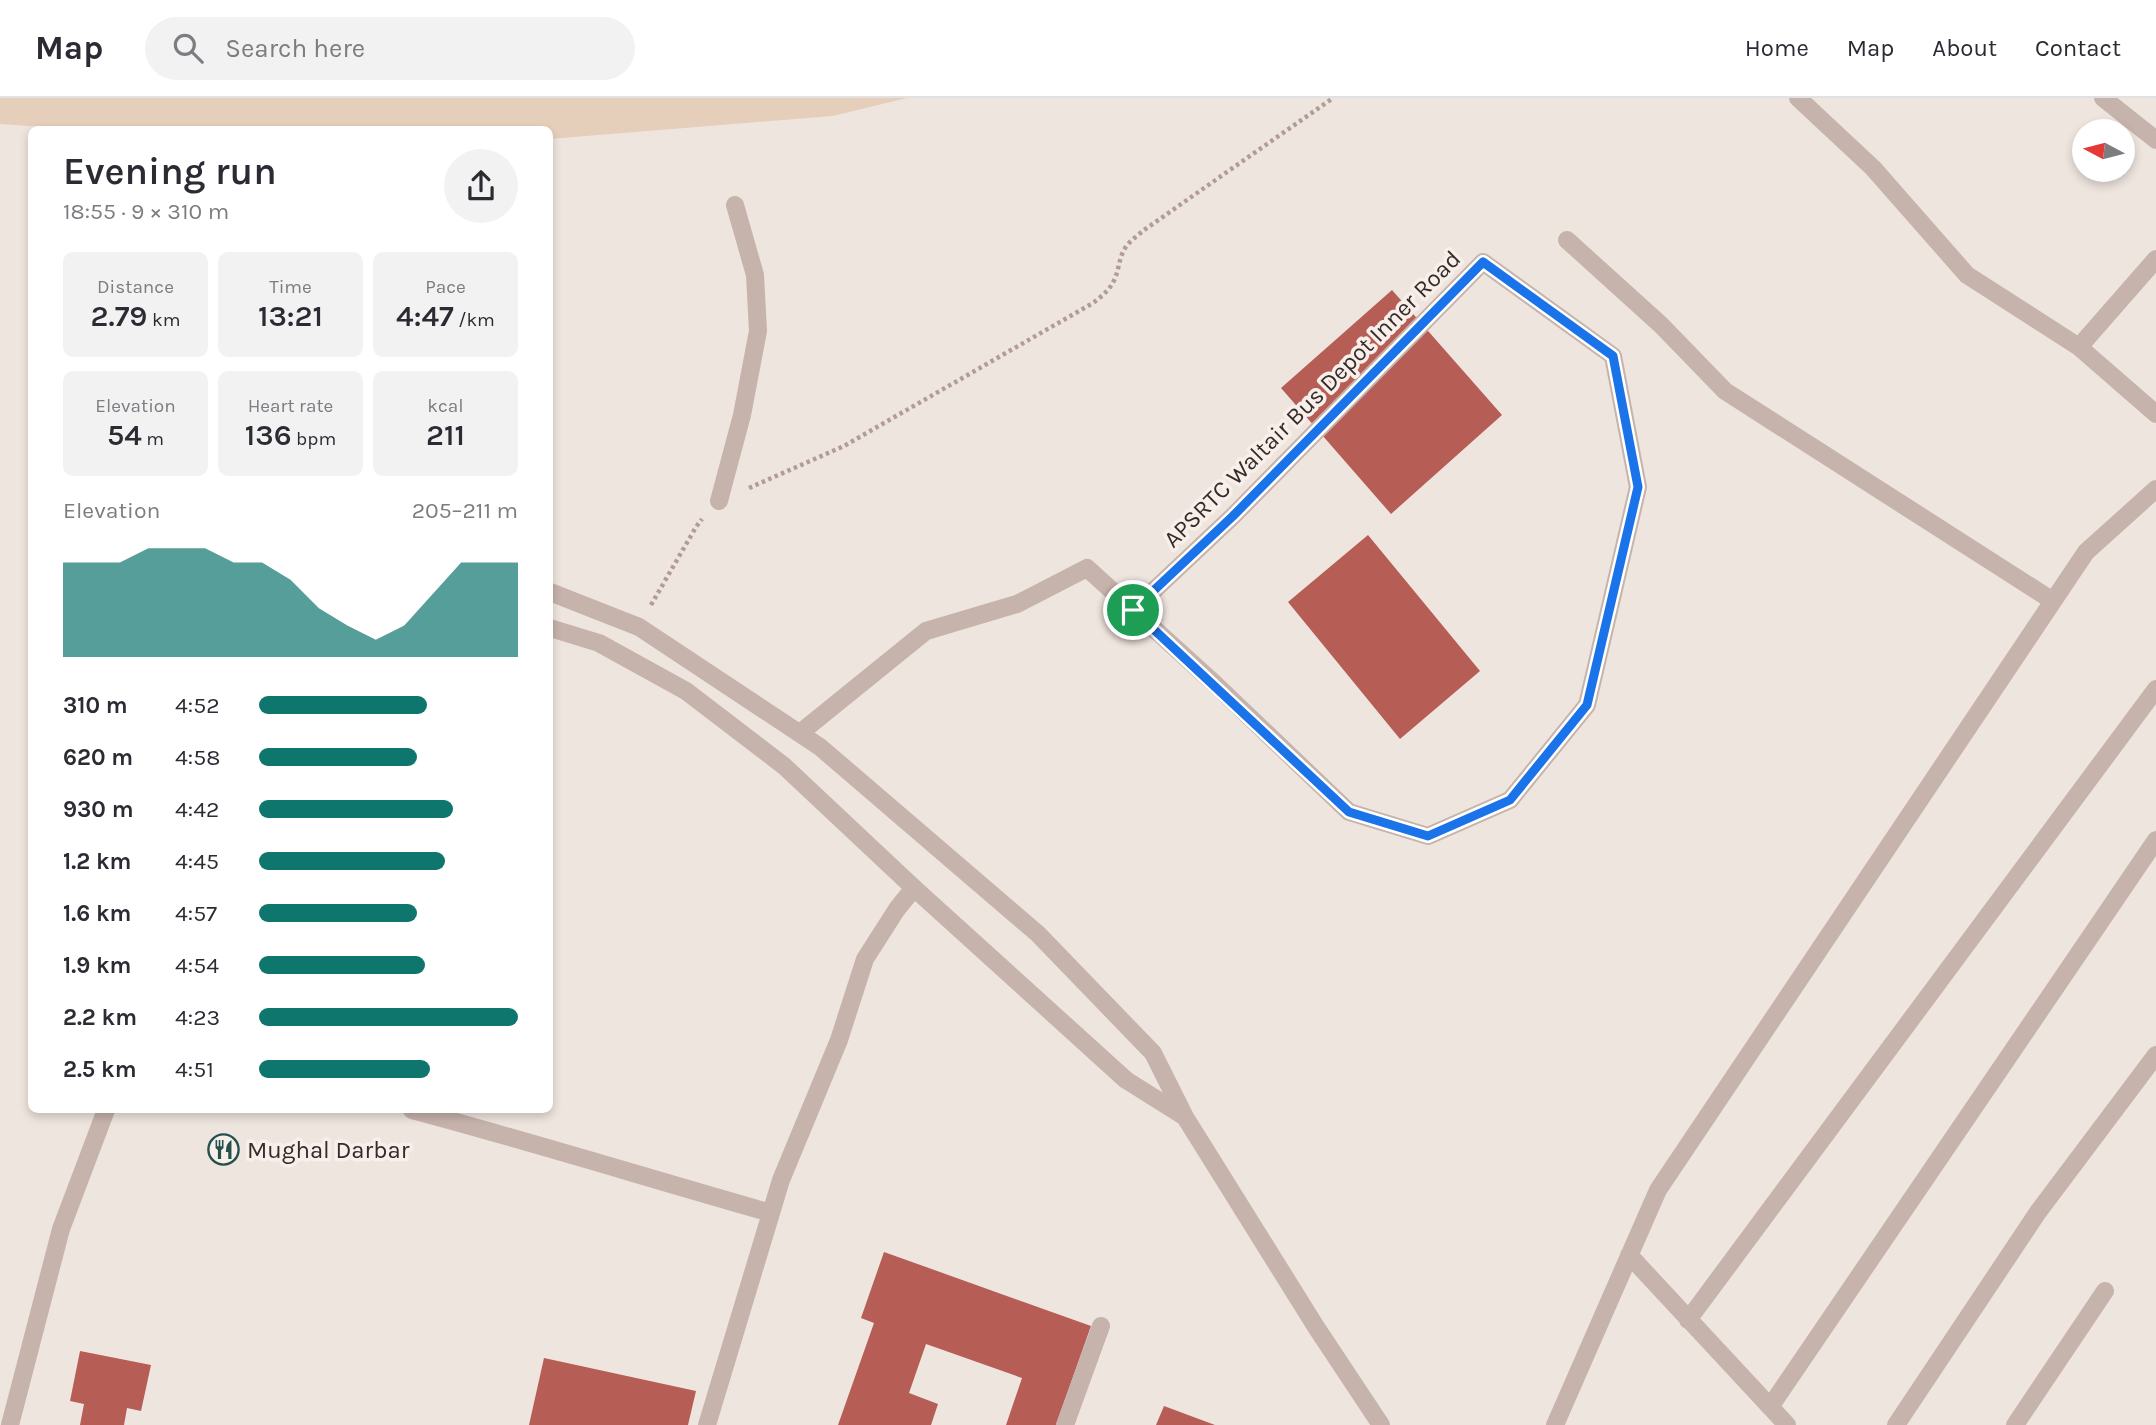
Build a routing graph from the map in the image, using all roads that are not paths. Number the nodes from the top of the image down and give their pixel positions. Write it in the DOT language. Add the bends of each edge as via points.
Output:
graph roads {
  1 [pos="1798,98"];
  2 [pos="2103,98"];
  3 [pos="2156,140"];
  4 [pos="736,205"];
  5 [pos="1567,240"];
  6 [pos="2156,259"];
  7 [pos="2079,347"];
  8 [pos="2156,414"];
  9 [pos="2156,489"];
  10 [pos="719,501"];
  11 [pos="553,593"];
  12 [pos="2053,601"];
  13 [pos="1133,610"];
  14 [pos="553,629"];
  15 [pos="2156,689"];
  16 [pos="800,733"];
  17 [pos="2156,840"];
  18 [pos="914,888"];
  19 [pos="2156,1055"];
  20 [pos="105,1113"];
  21 [pos="423,1113"];
  22 [pos="1185,1117"];
  23 [pos="771,1213"];
  24 [pos="1629,1255"];
  25 [pos="2105,1291"];
  26 [pos="1688,1320"];
  27 [pos="1101,1326"];
  28 [pos="1770,1407"];
  29 [pos="10,1425"];
  30 [pos="707,1425"];
  31 [pos="1065,1425"];
  32 [pos="1381,1425"];
  33 [pos="1555,1425"];
  34 [pos="1787,1425"];
  35 [pos="1896,1425"];
  36 [pos="2015,1425"];
  1 -- 7 [label="street" via="1873,168 1967,275"];
  2 -- 3 [label="street"];
  4 -- 10 [label="street" via="755,275 758,331"];
  5 -- 12 [label="street" via="1726,391"];
  6 -- 7 [label="street"];
  7 -- 8 [label="street"];
  9 -- 12 [label="street" via="2086,552"];
  11 -- 16 [label="street" via="639,627"];
  12 -- 24 [label="street" via="1658,1190"];
  13 -- 13 [label="street, APSRTC Waltair Bus Depot Inner Road" via="1349,812 1428,836 1510,800 1587,705 1638,487 1613,356 1483,262 1233,516"];
  13 -- 16 [label="street, APSRTC Waltair Bus Depot Inner Road" via="1087,568 1017,604 926,631"];
  14 -- 18 [label="street" via="599,643 685,691 784,766"];
  15 -- 26 [label="street"];
  16 -- 22 [label="street" via="1038,934 1153,1053"];
  17 -- 28 [label="street"];
  18 -- 22 [label="street" via="1126,1080"];
  18 -- 23 [label="street" via="865,959 839,1040"];
  19 -- 35 [label="street" via="2038,1212"];
  20 -- 29 [label="street" via="61,1230"];
  21 -- 23 [label="street"];
  22 -- 32 [label="street"];
  23 -- 30 [label="street"];
  24 -- 26 [label="street"];
  24 -- 33 [label="street"];
  25 -- 36 [label="street"];
  26 -- 28 [label="street"];
  27 -- 31 [label="street"];
  28 -- 34 [label="street"];
}
